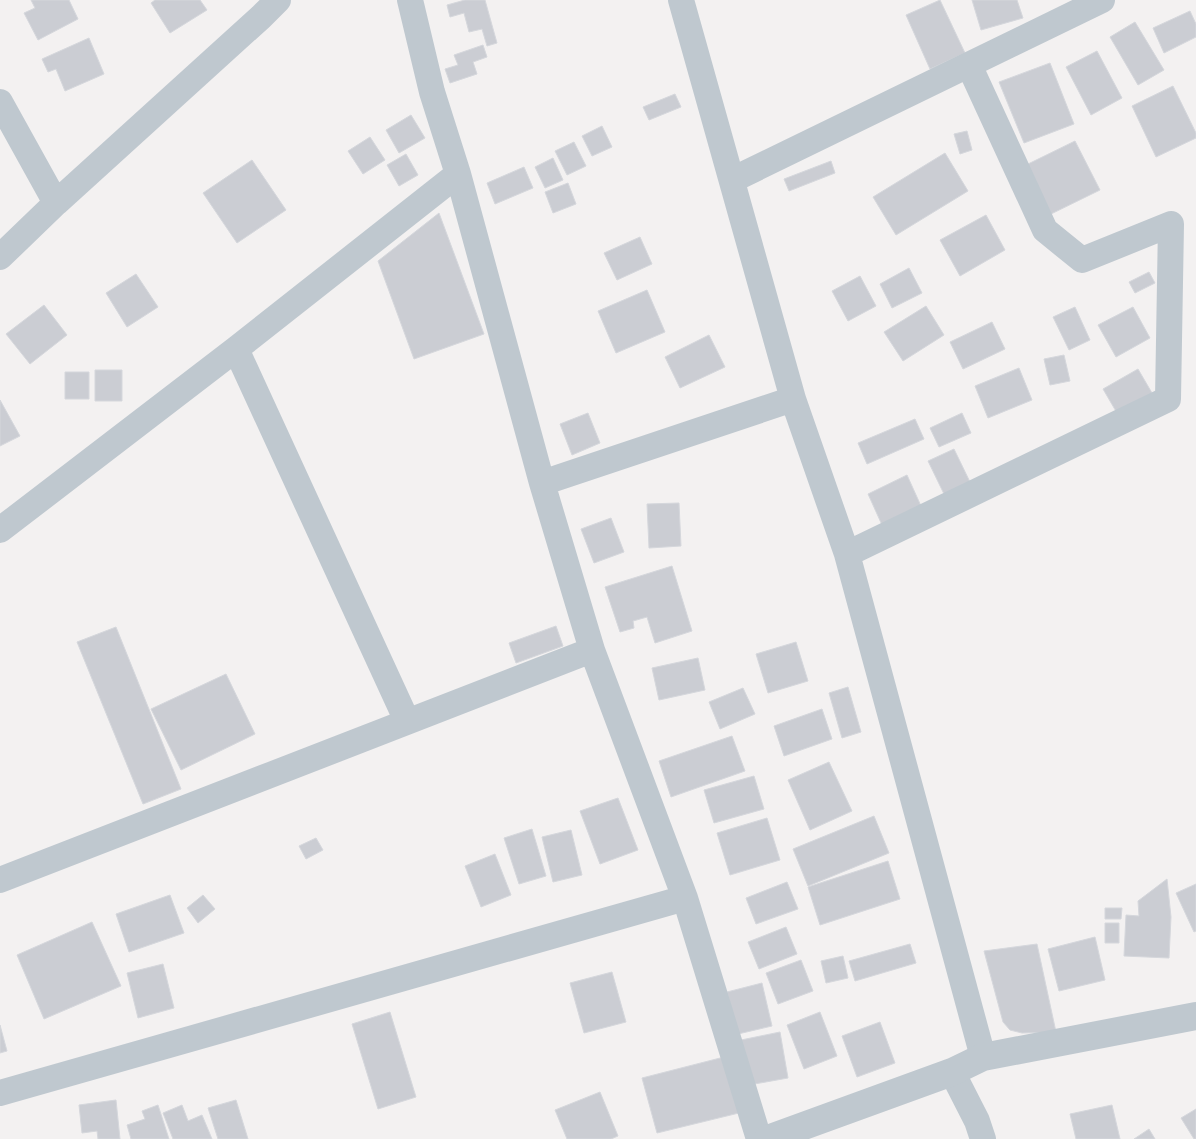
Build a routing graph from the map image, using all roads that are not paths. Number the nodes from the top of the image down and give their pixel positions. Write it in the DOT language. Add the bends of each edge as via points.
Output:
graph roads {
  1 [pos="410,0"];
  2 [pos="681,0"];
  3 [pos="1102,0"];
  4 [pos="263,6"];
  5 [pos="969,65"];
  6 [pos="0,102"];
  7 [pos="458,174"];
  8 [pos="732,180"];
  9 [pos="56,203"];
  10 [pos="0,257"];
  11 [pos="236,349"];
  12 [pos="793,399"];
  13 [pos="542,483"];
  14 [pos="0,530"];
  15 [pos="846,554"];
  16 [pos="592,650"];
  17 [pos="408,721"];
  18 [pos="0,880"];
  19 [pos="685,898"];
  20 [pos="1196,1016"];
  21 [pos="983,1057"];
  22 [pos="952,1072"];
  23 [pos="0,1093"];
  24 [pos="759,1139"];
  25 [pos="768,1139"];
  26 [pos="983,1139"];
  1 -- 7 [label="street" via="432,92"];
  2 -- 8 [label="street"];
  3 -- 5 [label="street"];
  4 -- 9 [label="street"];
  5 -- 8 [label="street"];
  5 -- 15 [label="street" via="1045,230 1082,260 1171,224 1168,399"];
  6 -- 9 [label="street"];
  7 -- 11 [label="street"];
  7 -- 13 [label="street"];
  8 -- 12 [label="street"];
  9 -- 10 [label="street"];
  11 -- 14 [label="street"];
  11 -- 17 [label="street"];
  12 -- 13 [label="street"];
  12 -- 15 [label="street"];
  13 -- 16 [label="street"];
  15 -- 21 [label="street"];
  16 -- 17 [label="street"];
  16 -- 19 [label="street"];
  17 -- 18 [label="street"];
  19 -- 23 [label="street"];
  19 -- 24 [label="street"];
  20 -- 21 [label="street"];
  21 -- 22 [label="street"];
  22 -- 25 [label="street"];
  22 -- 26 [label="street"];
}
